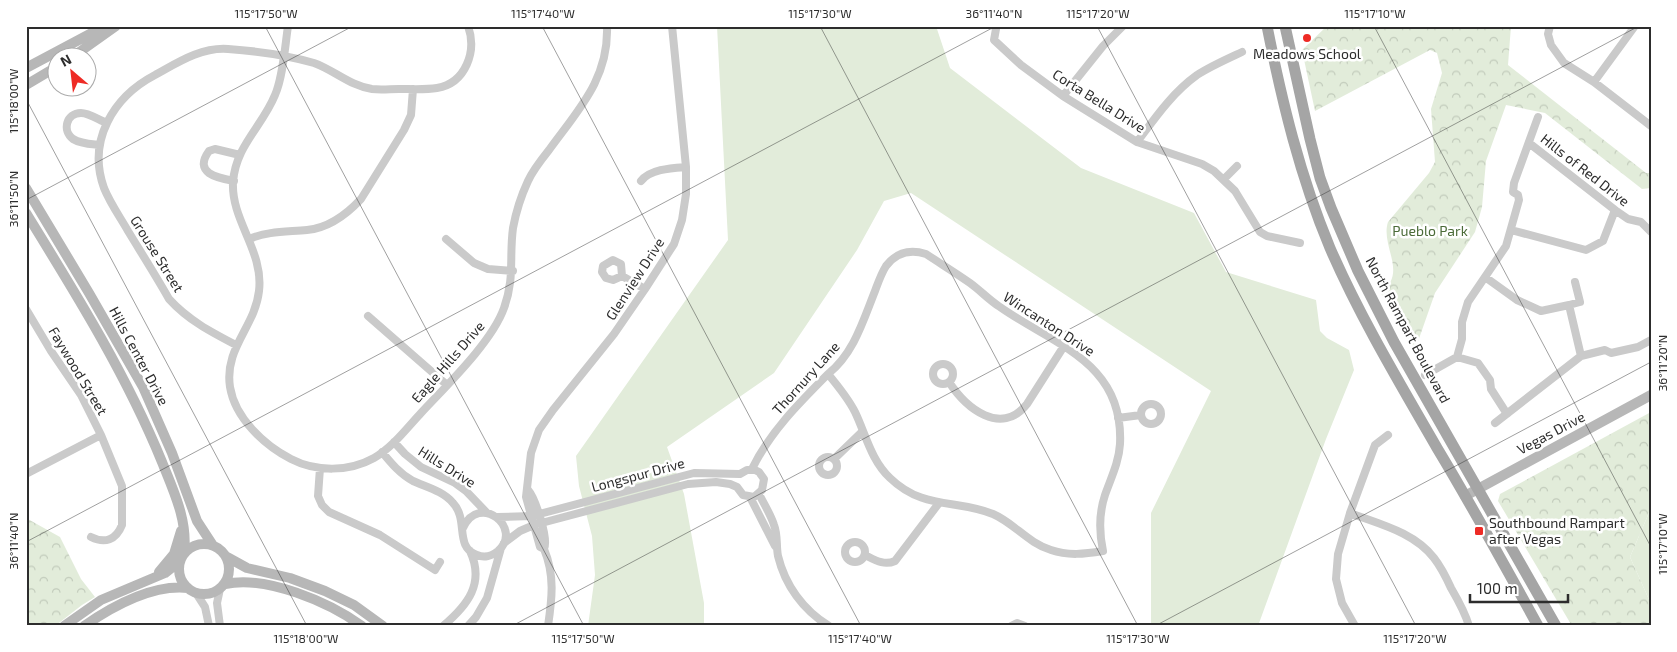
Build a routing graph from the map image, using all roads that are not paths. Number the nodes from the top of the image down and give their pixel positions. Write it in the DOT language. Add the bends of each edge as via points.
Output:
graph roads {
  1 [pos="105,26"];
  2 [pos="116,26"];
  3 [pos="288,26"];
  4 [pos="468,26"];
  5 [pos="607,26"];
  6 [pos="672,26"];
  7 [pos="994,26"];
  8 [pos="1123,26"];
  9 [pos="1267,26"];
  10 [pos="1285,26"];
  11 [pos="1635,26"];
  12 [pos="1549,30"];
  13 [pos="85,48"];
  14 [pos="1242,52"];
  15 [pos="283,56"];
  16 [pos="26,68"];
  17 [pos="48,72"];
  18 [pos="1594,82"];
  19 [pos="26,85"];
  20 [pos="413,89"];
  21 [pos="1063,96"];
  22 [pos="1538,117"];
  23 [pos="107,123"];
  24 [pos="1651,126"];
  25 [pos="1137,142"];
  26 [pos="1529,143"];
  27 [pos="100,145"];
  28 [pos="240,154"];
  29 [pos="1237,166"];
  30 [pos="686,167"];
  31 [pos="1320,178"];
  32 [pos="1224,179"];
  33 [pos="234,181"];
  34 [pos="640,181"];
  35 [pos="1305,182"];
  36 [pos="26,188"];
  37 [pos="1615,210"];
  38 [pos="26,213"];
  39 [pos="1511,230"];
  40 [pos="1651,232"];
  41 [pos="250,239"];
  42 [pos="446,239"];
  43 [pos="1300,243"];
  44 [pos="904,253"];
  45 [pos="512,271"];
  46 [pos="622,276"];
  47 [pos="1485,278"];
  48 [pos="1575,282"];
  49 [pos="645,289"];
  50 [pos="1569,305"];
  51 [pos="26,309"];
  52 [pos="368,316"];
  53 [pos="28,318"];
  54 [pos="1651,340"];
  55 [pos="236,345"];
  56 [pos="1064,346"];
  57 [pos="1581,356"];
  58 [pos="1457,358"];
  59 [pos="828,374"];
  60 [pos="1425,375"];
  61 [pos="949,382"];
  62 [pos="447,385"];
  63 [pos="1651,396"];
  64 [pos="1507,414"];
  65 [pos="1141,415"];
  66 [pos="1118,418"];
  67 [pos="1495,423"];
  68 [pos="862,432"];
  69 [pos="101,435"];
  70 [pos="1388,435"];
  71 [pos="394,442"];
  72 [pos="382,452"];
  73 [pos="834,459"];
  74 [pos="320,468"];
  75 [pos="752,469"];
  76 [pos="26,474"];
  77 [pos="1478,488"];
  78 [pos="759,494"];
  79 [pos="1465,496"];
  80 [pos="750,497"];
  81 [pos="939,503"];
  82 [pos="487,513"];
  83 [pos="1350,513"];
  84 [pos="497,516"];
  85 [pos="535,516"];
  86 [pos="183,520"];
  87 [pos="538,524"];
  88 [pos="463,528"];
  89 [pos="92,537"];
  90 [pos="212,544"];
  91 [pos="503,545"];
  92 [pos="470,551"];
  93 [pos="777,552"];
  94 [pos="865,555"];
  95 [pos="182,557"];
  96 [pos="227,557"];
  97 [pos="440,562"];
  98 [pos="152,579"];
  99 [pos="222,586"];
  100 [pos="192,591"];
  101 [pos="64,626"];
  102 [pos="84,626"];
  103 [pos="209,626"];
  104 [pos="220,626"];
  105 [pos="362,626"];
  106 [pos="383,626"];
  107 [pos="443,626"];
  108 [pos="468,626"];
  109 [pos="548,626"];
  110 [pos="829,626"];
  111 [pos="1011,626"];
  112 [pos="1025,626"];
  113 [pos="1355,626"];
  114 [pos="1469,626"];
  115 [pos="1538,626"];
  116 [pos="1556,626"];
  1 -- 16 [label="main road"];
  2 -- 13 [label="main road"];
  3 -- 15 [label="street, Eagle Hills Drive"];
  4 -- 20 [label="street, Grouse Street" via="471,55 462,72 438,88"];
  5 -- 45 [label="street, Eagle Hills Drive" via="603,67 592,92 534,170 518,204 513,230"];
  6 -- 30 [label="street, Glenview Drive"];
  7 -- 21 [label="street, Corta Bella Drive" via="994,40"];
  8 -- 21 [label="street"];
  9 -- 35 [label="main road" via="1276,75"];
  10 -- 31 [label="main road, North Rampart Boulevard"];
  11 -- 18 [label="street"];
  12 -- 18 [label="street" via="1551,45 1564,63"];
  14 -- 25 [label="street" via="1198,74 1186,84 1169,100"];
  15 -- 20 [label="street, Grouse Street" via="316,64 349,82 372,89"];
  15 -- 23 [label="street, Grouse Street" via="226,49 195,54 131,90 119,102"];
  15 -- 28 [label="street, Eagle Hills Drive" via="277,92"];
  17 -- 19 [label="main road"];
  18 -- 24 [label="street"];
  20 -- 41 [label="street" via="411,115 404,130 352,209 325,226 263,233"];
  21 -- 25 [label="street, Corta Bella Drive"];
  22 -- 26 [label="street"];
  23 -- 27 [label="street, Grouse Street"];
  23 -- 27 [label="street" via="81,113 69,118 66,124 71,137"];
  25 -- 32 [label="street, Corta Bella Drive" via="1202,164"];
  26 -- 37 [label="street, Hills of Red Drive"];
  26 -- 39 [label="street" via="1514,183 1513,192 1519,200"];
  27 -- 55 [label="street, Grouse Street" via="104,187 169,299 199,326"];
  28 -- 33 [label="street, Eagle Hills Drive"];
  28 -- 33 [label="street" via="215,149 209,151 204,162 210,175"];
  29 -- 32 [label="street"];
  30 -- 34 [label="street" via="662,170"];
  30 -- 49 [label="street, Glenview Drive" via="682,220 674,244"];
  31 -- 35 [label="main road"];
  31 -- 77 [label="main road, North Rampart Boulevard" via="1376,308"];
  32 -- 43 [label="street, Corta Bella Drive" via="1260,232"];
  33 -- 41 [label="street, Eagle Hills Drive" via="234,201"];
  35 -- 79 [label="main road" via="1330,248 1362,315"];
  36 -- 90 [label="main road, Hills Center Drive" via="142,387 172,453 197,521"];
  37 -- 39 [label="street" via="1603,241 1586,250"];
  37 -- 40 [label="street, Hills of Red Drive" via="1628,219 1642,222"];
  38 -- 86 [label="main road, Hills Center Drive" via="111,353 153,440"];
  39 -- 47 [label="street" via="1506,246"];
  41 -- 55 [label="street, Eagle Hills Drive" via="258,262 260,289 254,313"];
  42 -- 45 [label="street" via="474,263 488,269"];
  44 -- 56 [label="street, Wincanton Drive" via="926,254 1000,307"];
  44 -- 59 [label="street, Thornury Lane" via="886,266 854,342"];
  45 -- 62 [label="street, Eagle Hills Drive" via="510,291 495,327"];
  46 -- 49 [label="street"];
  47 -- 50 [label="street" via="1517,300 1541,311"];
  47 -- 58 [label="street" via="1468,302"];
  48 -- 50 [label="street" via="1580,302"];
  49 -- 85 [label="street, Glenview Drive" via="539,430 531,453 528,490 533,496"];
  50 -- 57 [label="street"];
  51 -- 53 [label="street, Faywood Street"];
  52 -- 62 [label="street"];
  53 -- 69 [label="street, Faywood Street" via="81,395"];
  54 -- 57 [label="street" via="1638,347"];
  55 -- 74 [label="street, Eagle Hills Drive" via="229,375 236,405 244,419 278,453 298,463"];
  56 -- 61 [label="street" via="1027,404 1010,417 992,417 973,409 962,401"];
  56 -- 66 [label="street, Wincanton Drive" via="1083,358 1099,376"];
  57 -- 64 [label="street"];
  58 -- 60 [label="street"];
  58 -- 64 [label="street" via="1478,363"];
  59 -- 68 [label="street" via="850,402"];
  59 -- 75 [label="street, Thornury Lane" via="778,426"];
  62 -- 71 [label="street, Eagle Hills Drive"];
  63 -- 77 [label="main road, Vegas Drive"];
  64 -- 67 [label="street"];
  65 -- 66 [label="street"];
  66 -- 81 [label="street, Wincanton Drive" via="1118,457 1100,517 1103,551 1069,554 1050,550 1032,542 991,513"];
  68 -- 73 [label="street"];
  68 -- 81 [label="street" via="876,462 890,478 907,492"];
  69 -- 76 [label="street"];
  69 -- 89 [label="street, Faywood Street" via="122,486 122,525 113,538 100,541"];
  70 -- 83 [label="street" via="1375,445"];
  71 -- 72 [label="street, Eagle Hills Drive"];
  71 -- 82 [label="street, Hills Drive" via="421,467 466,491"];
  72 -- 74 [label="street, Eagle Hills Drive" via="357,465"];
  72 -- 88 [label="street, Hills Drive" via="406,477 450,500 459,511"];
  74 -- 97 [label="street" via="318,496 328,512 380,535 435,570"];
  75 -- 78 [label="street" via="760,472 764,479 764,487"];
  75 -- 85 [label="street, Longspur Drive" via="740,474 706,472 682,475"];
  77 -- 79 [label="main road, Vegas Drive"];
  77 -- 116 [label="main road, North Rampart Boulevard"];
  78 -- 80 [label="street"];
  78 -- 93 [label="street" via="774,526"];
  79 -- 115 [label="main road"];
  80 -- 87 [label="street, Longspur Drive" via="730,484 702,482"];
  80 -- 93 [label="street"];
  81 -- 94 [label="street" via="893,562 883,563"];
  82 -- 84 [label="street, Hills Drive"];
  82 -- 88 [label="street" via="474,515"];
  83 -- 113 [label="street" via="1338,554 1336,579 1342,603"];
  83 -- 114 [label="street" via="1395,530 1422,546 1442,570 1466,614"];
  84 -- 85 [label="street, Longspur Drive"];
  84 -- 91 [label="street" via="505,528"];
  85 -- 87 [label="street, Glenview Drive"];
  86 -- 95 [label="main road, Hills Center Drive" via="186,540"];
  86 -- 98 [label="main road" via="174,554"];
  87 -- 91 [label="street, Longspur Drive" via="520,531"];
  87 -- 109 [label="street, Glenview Drive" via="546,545 544,549 553,594"];
  88 -- 92 [label="street, Hills Drive" via="463,541"];
  90 -- 95 [label="main road" via="196,544"];
  90 -- 96 [label="main road"];
  91 -- 92 [label="street" via="488,556"];
  91 -- 108 [label="street" via="486,598"];
  92 -- 107 [label="street, Hills Drive" via="476,570 475,584 463,606"];
  93 -- 110 [label="street" via="794,594 811,613"];
  95 -- 98 [label="main road" via="169,571"];
  95 -- 100 [label="main road" via="180,574"];
  96 -- 99 [label="main road" via="230,572"];
  96 -- 106 [label="main road" via="247,568 326,590"];
  98 -- 101 [label="main road" via="101,600"];
  99 -- 100 [label="main road" via="207,594"];
  99 -- 104 [label="street" via="216,603"];
  99 -- 105 [label="main road" via="243,582 284,589 325,604"];
  100 -- 102 [label="main road" via="168,588 140,596"];
  100 -- 103 [label="street" via="205,607"];
  111 -- 112 [label="street" via="1018,623"];
}
